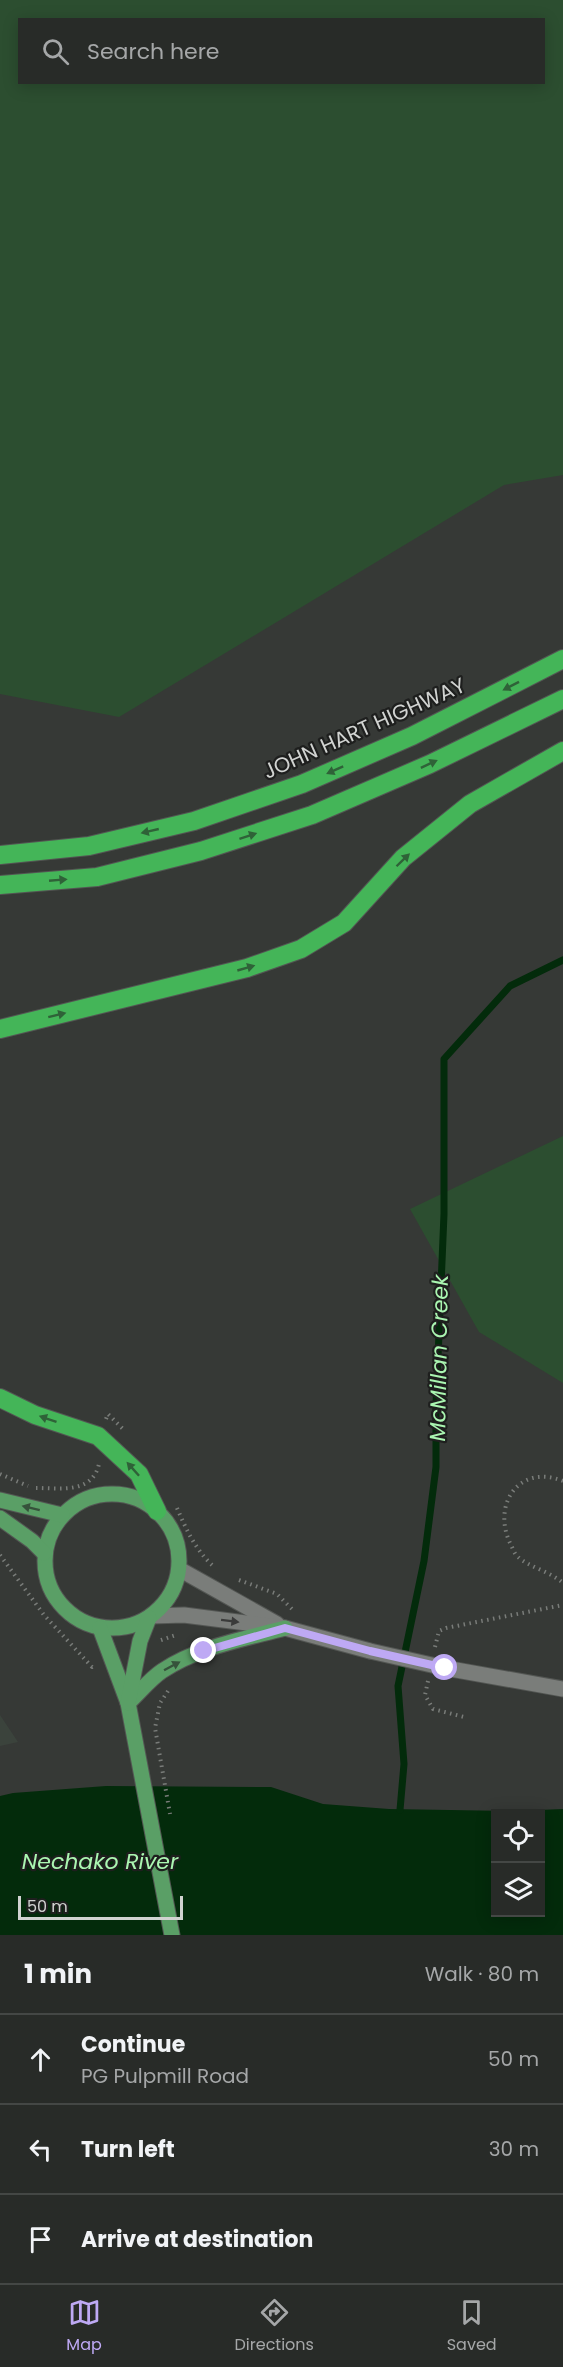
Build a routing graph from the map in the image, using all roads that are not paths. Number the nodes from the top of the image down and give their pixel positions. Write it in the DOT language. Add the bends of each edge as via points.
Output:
graph roads {
  1 [pos="563,659"];
  2 [pos="563,699"];
  3 [pos="563,752"];
  4 [pos="0,855"];
  5 [pos="0,885"];
  6 [pos="0,1029"];
  7 [pos="0,1398"];
  8 [pos="0,1500"];
  9 [pos="157,1511"];
  10 [pos="62,1515"];
  11 [pos="0,1518"];
  12 [pos="44,1553"];
  13 [pos="179,1569"];
  14 [pos="150,1617"];
  15 [pos="100,1628"];
  16 [pos="285,1628"];
  17 [pos="563,1689"];
  18 [pos="128,1703"];
  19 [pos="172,1935"];
  1 -- 4 [label="highway, JOHN HART HIGHWAY, one-way" via="412,736 302,784 194,821 89,846"];
  5 -- 2 [label="highway, one-way" via="97,877 201,851 312,815 430,764"];
  6 -- 3 [label="highway, one-way" via="247,968 301,949 344,923 403,858 470,804"];
  9 -- 7 [label="highway, one-way" via="139,1474 98,1436 35,1415"];
  10 -- 8 [label="main road, one-way"];
  9 -- 10 [label="main road" via="139,1499 108,1494 78,1502"];
  9 -- 13 [label="main road" via="171,1527 178,1547"];
  10 -- 12 [label="main road" via="50,1532"];
  11 -- 12 [label="main road"];
  12 -- 15 [label="main road" via="45,1576 54,1597 68,1613"];
  13 -- 14 [label="main road" via="174,1589"];
  13 -- 16 [label="street"];
  14 -- 15 [label="main road" via="132,1626"];
  14 -- 16 [label="street, one-way" via="184,1615"];
  14 -- 18 [label="main road" via="140,1641"];
  15 -- 18 [label="main road"];
  16 -- 17 [label="street, bridge" via="445,1668"];
  18 -- 16 [label="main road, one-way" via="161,1671 181,1661 212,1647"];
  18 -- 19 [label="main road"];
}
